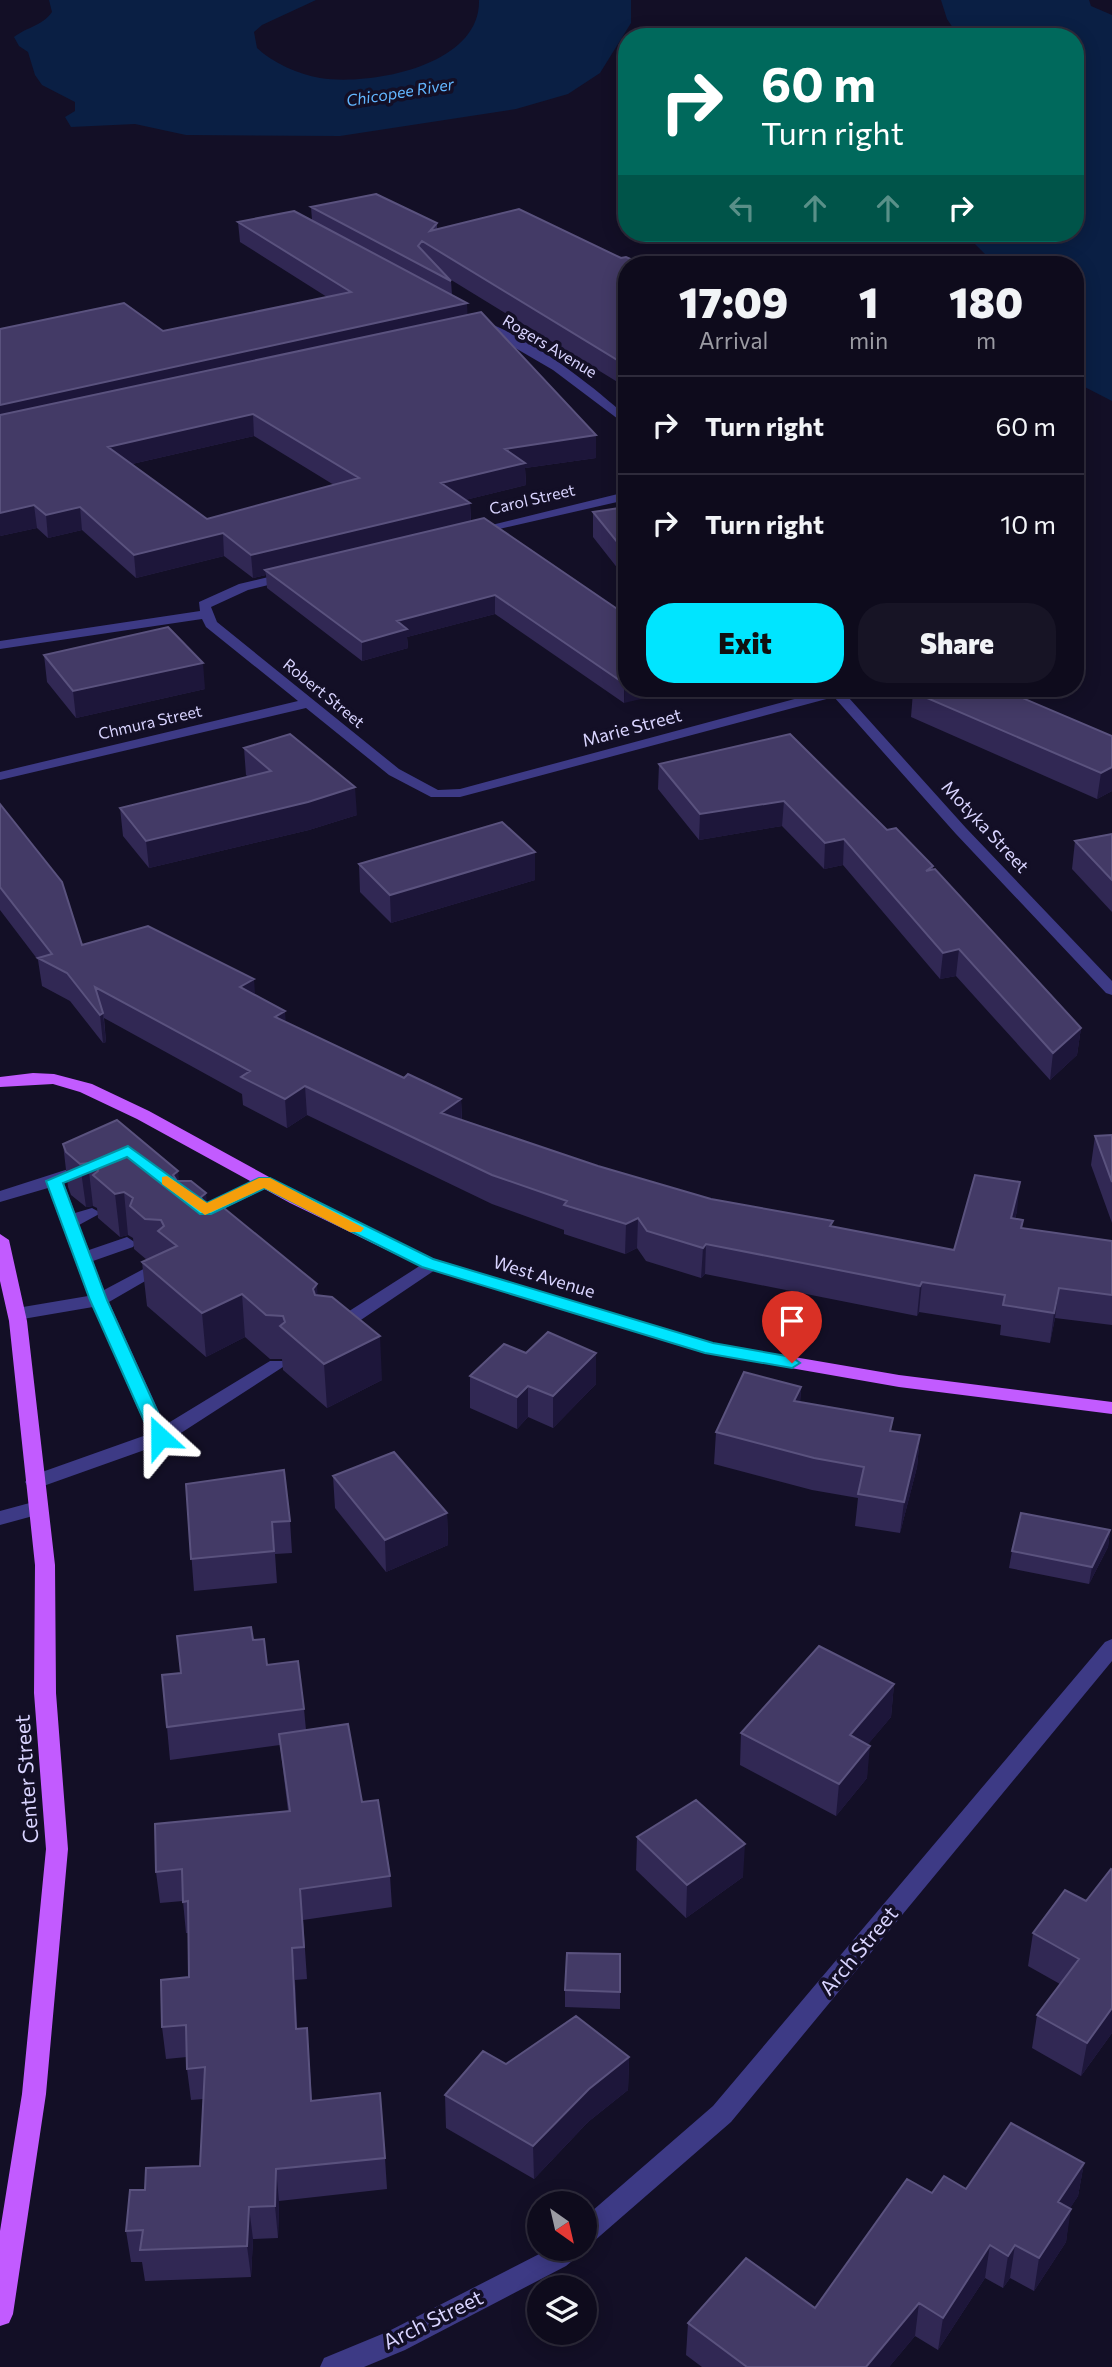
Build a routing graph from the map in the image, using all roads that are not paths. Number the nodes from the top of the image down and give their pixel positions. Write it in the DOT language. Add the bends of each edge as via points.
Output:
graph roads {
  1 [pos="466,315"];
  2 [pos="487,326"];
  3 [pos="474,329"];
  4 [pos="618,414"];
  5 [pos="618,498"];
  6 [pos="458,534"];
  7 [pos="297,573"];
  8 [pos="205,609"];
  9 [pos="0,645"];
  10 [pos="809,697"];
  11 [pos="840,697"];
  12 [pos="308,703"];
  13 [pos="0,776"];
  14 [pos="436,794"];
  15 [pos="1112,990"];
  16 [pos="0,1082"];
  17 [pos="104,1161"];
  18 [pos="54,1181"];
  19 [pos="265,1182"];
  20 [pos="185,1195"];
  21 [pos="0,1197"];
  22 [pos="205,1210"];
  23 [pos="92,1213"];
  24 [pos="189,1218"];
  25 [pos="70,1222"];
  26 [pos="225,1225"];
  27 [pos="0,1240"];
  28 [pos="127,1243"];
  29 [pos="83,1259"];
  30 [pos="432,1264"];
  31 [pos="157,1269"];
  32 [pos="99,1300"];
  33 [pos="17,1314"];
  34 [pos="327,1334"];
  35 [pos="277,1365"];
  36 [pos="1112,1408"];
  37 [pos="160,1437"];
  38 [pos="35,1482"];
  39 [pos="37,1508"];
  40 [pos="0,1518"];
  41 [pos="1112,1647"];
  42 [pos="597,2223"];
  43 [pos="551,2261"];
  44 [pos="0,2314"];
  45 [pos="333,2367"];
  1 -- 2 [label="street, Rogers Avenue"];
  2 -- 3 [label="street"];
  2 -- 4 [label="street, Rogers Avenue" via="564,370"];
  5 -- 6 [label="street, Carol Street"];
  7 -- 8 [label="street" via="244,587"];
  8 -- 9 [label="street"];
  8 -- 12 [label="street, Robert Street" via="211,624"];
  10 -- 14 [label="street, Marie Street" via="473,790"];
  11 -- 15 [label="street, Motyka Street"];
  12 -- 13 [label="street, Chmura Street"];
  12 -- 14 [label="street, Robert Street" via="394,772"];
  16 -- 19 [label="main road, West Avenue" via="33,1078 86,1088"];
  17 -- 18 [label="street"];
  18 -- 21 [label="street"];
  18 -- 25 [label="street"];
  19 -- 22 [label="street"];
  19 -- 30 [label="main road, West Avenue"];
  20 -- 22 [label="street"];
  22 -- 24 [label="street"];
  22 -- 26 [label="street"];
  23 -- 25 [label="street"];
  25 -- 29 [label="street"];
  27 -- 33 [label="main road, Center Street"];
  28 -- 29 [label="street"];
  29 -- 32 [label="street"];
  30 -- 34 [label="street"];
  30 -- 36 [label="main road, West Avenue" via="711,1349 899,1381"];
  31 -- 32 [label="street"];
  32 -- 33 [label="street"];
  32 -- 37 [label="street"];
  33 -- 38 [label="main road, Center Street"];
  35 -- 37 [label="street"];
  37 -- 38 [label="street"];
  38 -- 39 [label="main road, Center Street"];
  39 -- 40 [label="street"];
  39 -- 44 [label="main road, Center Street" via="45,1564 45,1693 57,1849 34,2094"];
  41 -- 42 [label="street, Arch Street" via="723,2114"];
  43 -- 45 [label="street, Arch Street" via="396,2341"];
}
